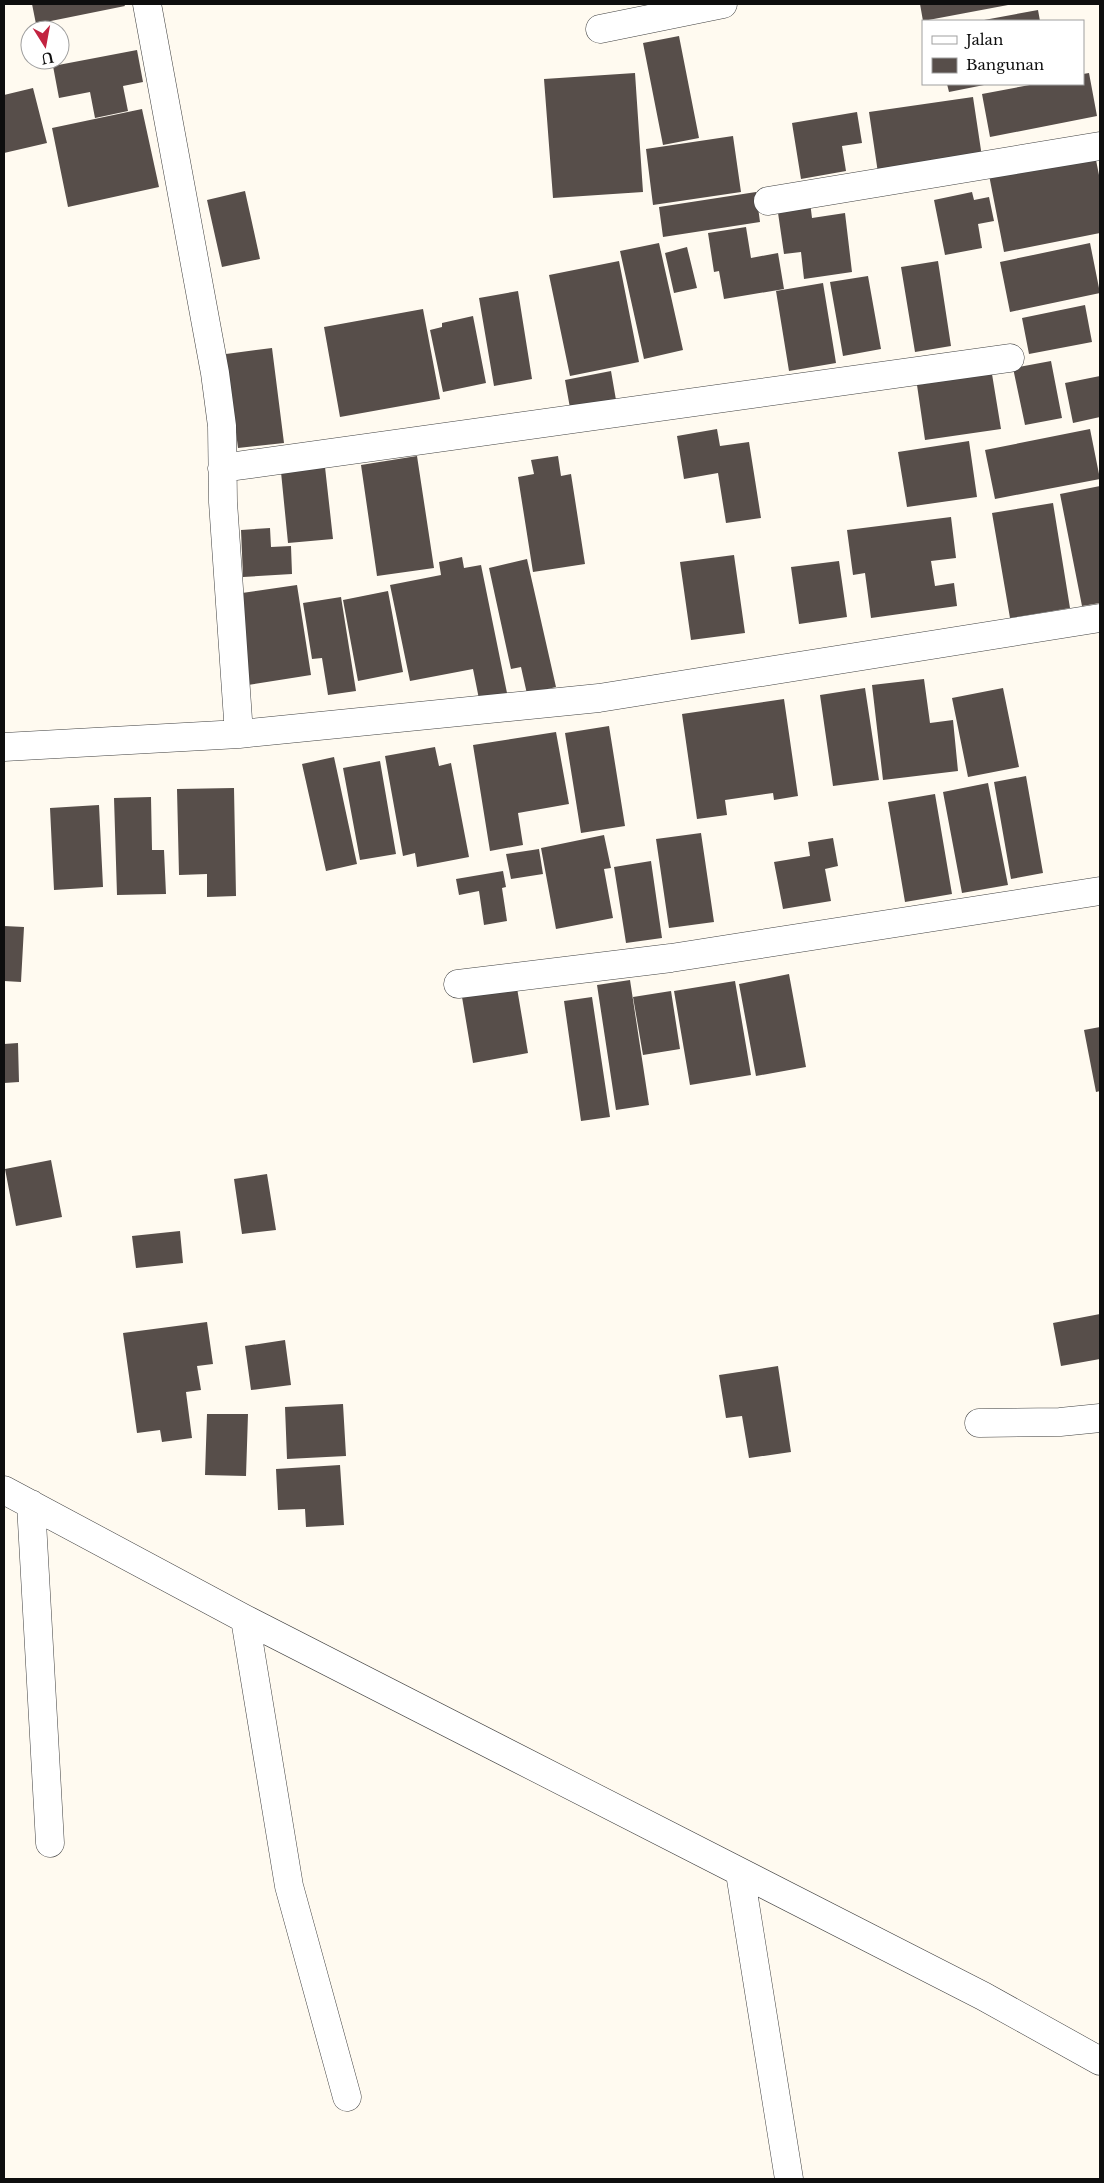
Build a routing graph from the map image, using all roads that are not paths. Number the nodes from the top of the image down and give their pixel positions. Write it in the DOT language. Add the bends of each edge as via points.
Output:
graph roads {
  1 [pos="147,4"];
  2 [pos="723,4"];
  3 [pos="600,29"];
  4 [pos="1100,146"];
  5 [pos="768,201"];
  6 [pos="1010,358"];
  7 [pos="222,468"];
  8 [pos="1100,618"];
  9 [pos="239,734"];
  10 [pos="4,747"];
  11 [pos="1100,892"];
  12 [pos="458,984"];
  13 [pos="1100,1418"];
  14 [pos="979,1423"];
  15 [pos="4,1490"];
  16 [pos="30,1504"];
  17 [pos="245,1620"];
  18 [pos="50,1843"];
  19 [pos="740,1873"];
  20 [pos="1100,2062"];
  21 [pos="347,2098"];
  22 [pos="789,2179"];
  1 -- 7 [label="street" via="215,373 222,426"];
  2 -- 3 [label="street"];
  4 -- 5 [label="street"];
  6 -- 7 [label="street"];
  7 -- 9 [label="street"];
  8 -- 9 [label="street" via="599,698"];
  9 -- 10 [label="street"];
  11 -- 12 [label="street" via="671,958"];
  13 -- 14 [label="street"];
  15 -- 16 [label="street"];
  16 -- 17 [label="street"];
  16 -- 18 [label="street"];
  17 -- 19 [label="street"];
  17 -- 21 [label="street" via="289,1886"];
  19 -- 20 [label="street" via="983,1996"];
  19 -- 22 [label="street"];
}
